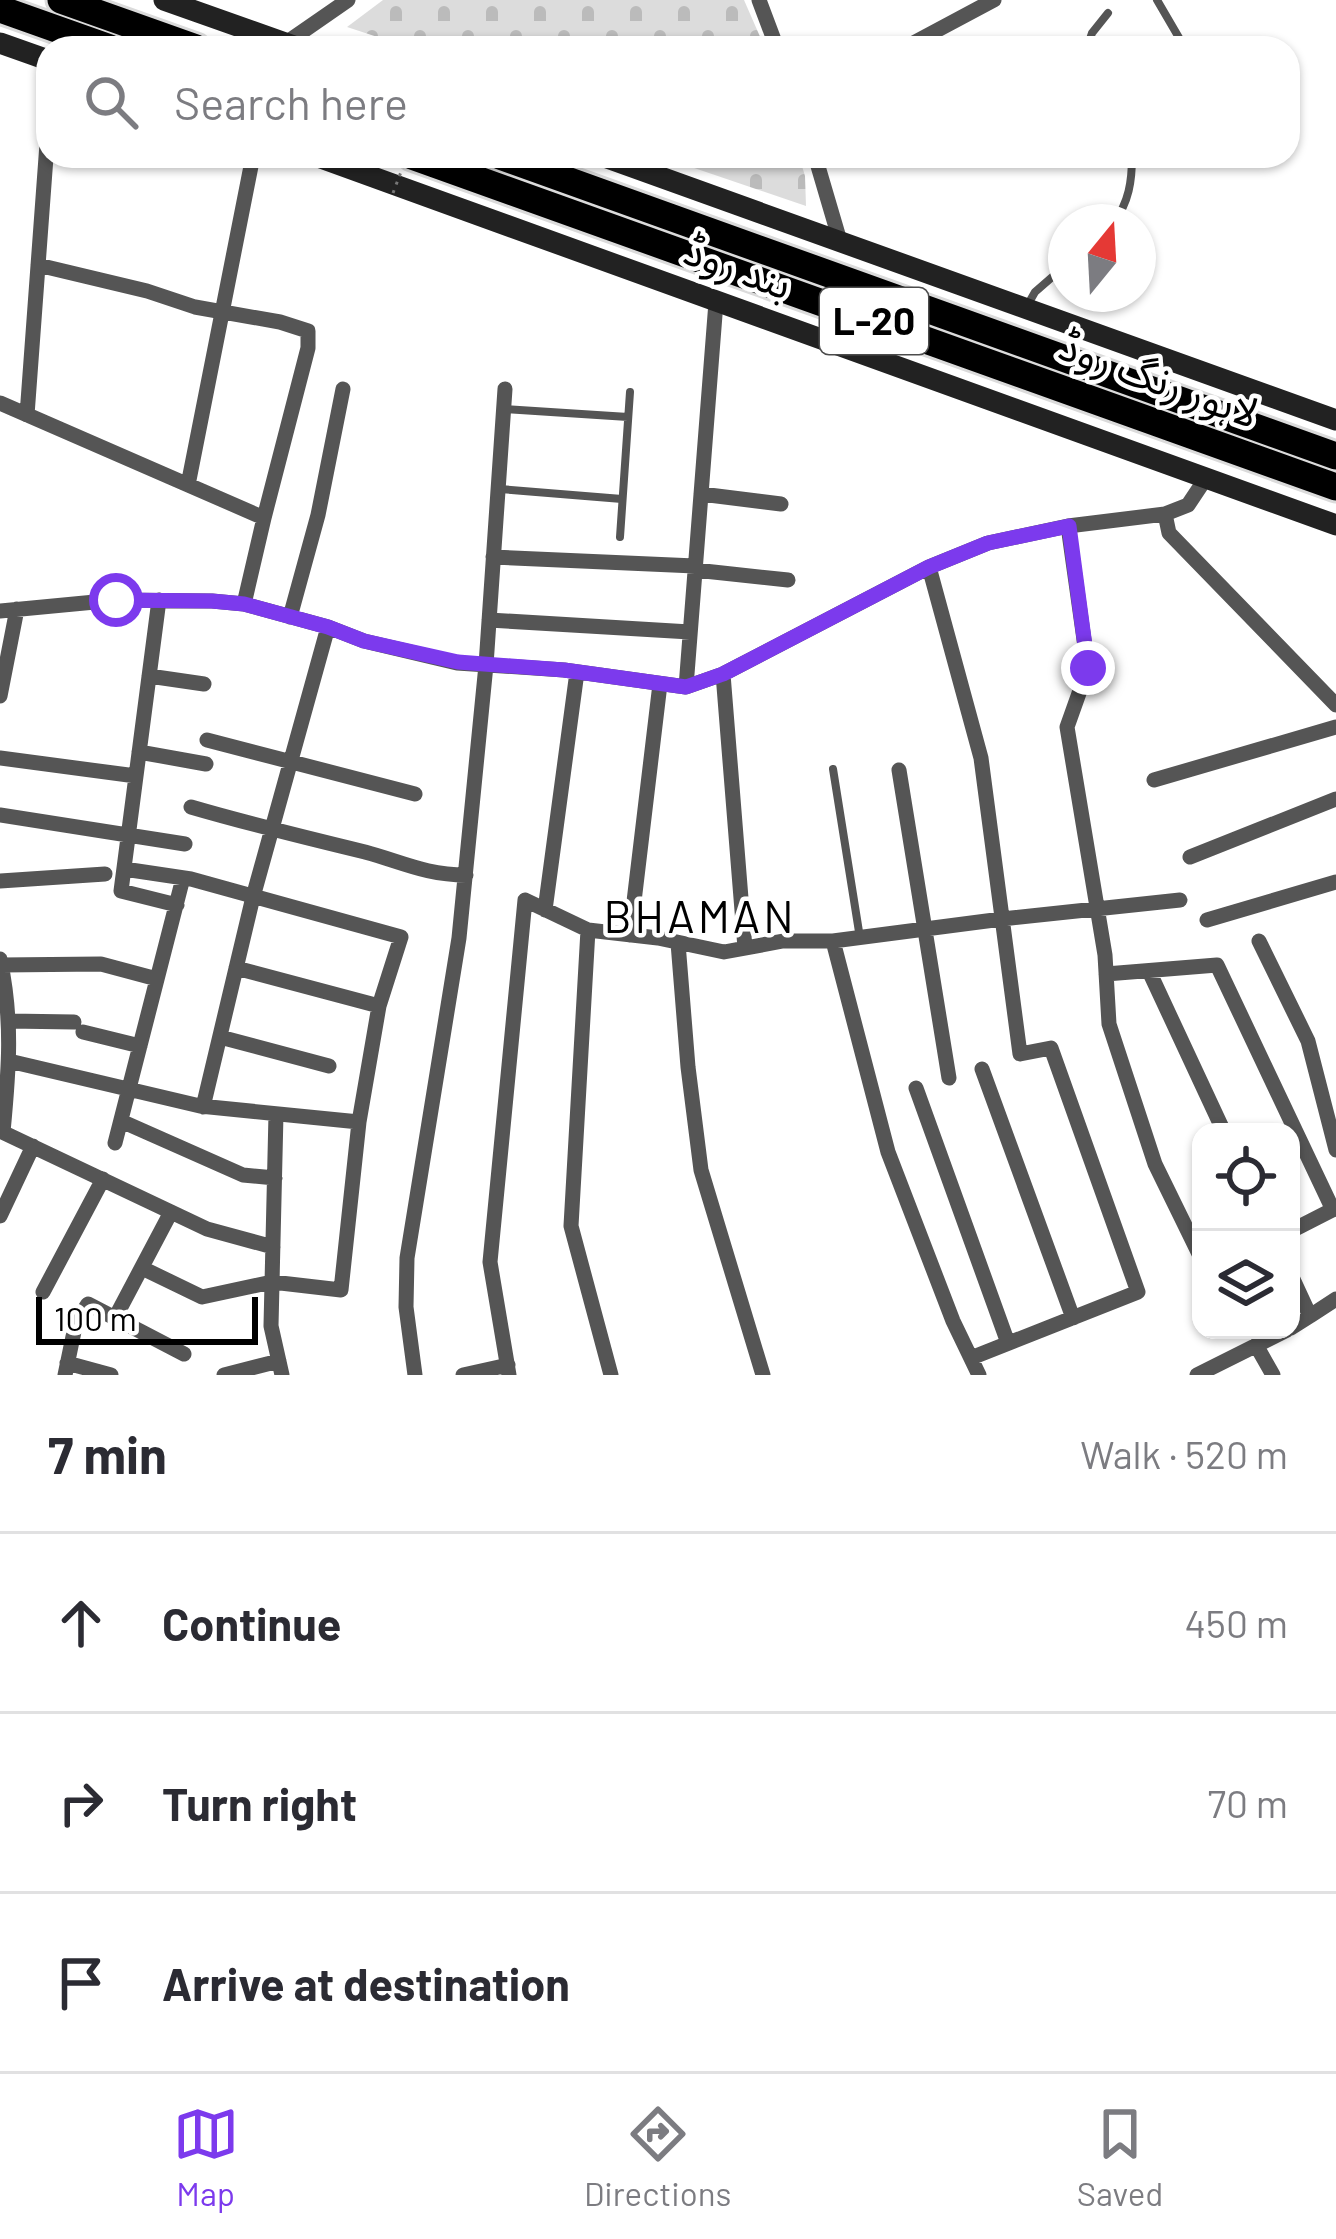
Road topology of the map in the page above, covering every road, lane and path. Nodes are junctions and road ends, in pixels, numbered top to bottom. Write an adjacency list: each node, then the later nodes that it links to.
1 (61, 0): 10 (highway)
2 (164, 0): 11 (main road)
3 (348, 0): 12 (street)
4 (759, 0): 13 (street)
5 (994, 0): 14 (street)
6 (1157, 0): 16 (lane)
7 (0, 9): 9 (highway)
8 (1108, 13): 15 (lane)
9 (76, 36)
10 (162, 36)
11 (264, 36)
12 (304, 36)
13 (772, 36)
14 (926, 36)
15 (1091, 36)
16 (1178, 36)
17 (0, 43): 18 (main road)
18 (36, 56)
19 (45, 168): 31 (street)
20 (251, 168): 35 (street)
21 (349, 168): 33 (main road, بند روڈ)
22 (404, 168): 28 (path, bridge)
23 (444, 168): 47 (highway, لاہور رنگ روڈ / L-20)
24 (533, 168): 44 (highway, لاہور رنگ روڈ / L-20)
25 (636, 168): 30 (main road, بند روڈ)
26 (819, 168): 30 (street)
27 (1131, 168): 29 (lane)
28 (393, 193)
29 (1125, 204)
30 (840, 241): 34 (main road, بند روڈ)
31 (38, 266): 35 (street); 41 (street)
32 (1048, 281): 34 (lane)
33 (716, 302): 45 (main road, بند روڈ); 49 (street)
34 (1027, 308): 43 (main road, بند روڈ)
35 (222, 311): 46 (street); 53 (street)
36 (343, 389): 64 (street)
37 (505, 389): 40 (street)
38 (629, 392): 42 (lane)
39 (0, 403): 41 (street)
40 (504, 409): 42 (lane); 48 (street)
41 (27, 415): 46 (street)
42 (628, 417): 50 (lane)
43 (1336, 420)
44 (1336, 456)
45 (1206, 478): 52 (street); 54 (main road, بند روڈ)
46 (188, 485): 53 (street)
47 (1336, 487)
48 (498, 489): 50 (lane); 57 (street)
49 (701, 494): 51 (street); 59 (street)
50 (622, 499): 56 (lane)
51 (781, 504)
52 (1165, 514): 55 (street); 76 (street)
53 (265, 518): 62 (street)
54 (1336, 525)
55 (1069, 526): 58 (street); 104 (street)
56 (620, 537)
57 (494, 557): 59 (street); 65 (street)
58 (929, 567): 70 (street); 106 (street)
59 (695, 568): 60 (street); 67 (street)
60 (788, 580)
61 (159, 600): 62 (street); 63 (street); 71 (street)
62 (244, 604): 64 (street)
63 (9, 610): 75 (street)
64 (290, 617): 66 (street)
65 (489, 620): 67 (street); 68 (street)
66 (328, 627): 68 (street); 81 (street)
67 (690, 632): 74 (street)
68 (486, 664): 69 (street); 97 (street)
69 (577, 672): 73 (street); 105 (street)
70 (723, 674): 74 (street); 115 (street)
71 (149, 676): 72 (street); 79 (street)
72 (204, 683)
73 (660, 683): 74 (street); 110 (street)
74 (686, 687)
75 (0, 696)
76 (1336, 705)
77 (1336, 727): 86 (street)
78 (207, 740): 81 (street)
79 (139, 752): 82 (street); 85 (street)
80 (0, 758): 85 (street)
81 (290, 761): 87 (street); 91 (street)
82 (206, 764)
83 (833, 769): 111 (lane)
84 (898, 770): 109 (street)
85 (136, 776): 92 (street)
86 (1154, 780)
87 (415, 794)
88 (1336, 799): 94 (street)
89 (191, 807): 91 (street)
90 (0, 815): 92 (street)
91 (271, 831): 97 (street); 101 (street)
92 (128, 835): 93 (street); 95 (street)
93 (184, 844)
94 (1190, 857)
95 (124, 869): 98 (street); 103 (street)
96 (105, 874): 99 (street)
97 (466, 875): 168 (street)
98 (183, 878): 101 (street); 103 (street)
99 (0, 881)
100 (1336, 882): 107 (street)
101 (253, 897): 117 (street); 121 (street)
102 (1180, 901): 104 (street)
103 (177, 905): 120 (street)
104 (1097, 909): 106 (street); 119 (street)
105 (545, 910): 108 (street); 165 (street)
106 (1002, 919): 109 (street); 155 (street)
107 (1207, 920)
108 (588, 930): 110 (street); 170 (street)
109 (922, 930): 111 (street); 128 (street)
110 (630, 935): 114 (street)
111 (860, 938): 113 (street)
112 (1259, 940): 139 (street)
113 (833, 941): 115 (street); 162 (street)
114 (678, 943): 115 (street); 171 (street)
115 (745, 948)
116 (1, 962): 120 (street); 122 (street)
117 (236, 968): 121 (street); 123 (street)
118 (1149, 971): 119 (street); 135 (street); 142 (street)
119 (1106, 974): 146 (street)
120 (158, 979): 124 (street)
121 (379, 1006): 134 (street)
122 (6, 1013): 124 (street); 127 (street)
123 (220, 1037): 125 (street); 131 (street)
124 (140, 1046): 129 (street)
125 (329, 1066)
126 (982, 1069): 155 (street)
127 (6, 1070): 129 (street); 136 (street)
128 (949, 1078)
129 (130, 1088): 131 (street); 133 (street)
130 (916, 1088): 159 (street)
131 (203, 1107): 132 (street)
132 (276, 1114): 134 (street); 140 (street)
133 (121, 1121): 137 (street); 140 (street)
134 (359, 1122): 149 (street)
135 (1220, 1123)
136 (1, 1131): 138 (street)
137 (115, 1143)
138 (33, 1147): 141 (street); 144 (street)
139 (1336, 1150)
140 (275, 1178): 147 (street)
141 (103, 1179): 143 (street); 150 (street)
142 (1334, 1209): 145 (street)
143 (171, 1212): 147 (street); 148 (street)
144 (0, 1216)
145 (1300, 1226)
146 (1192, 1240)
147 (273, 1246): 149 (street)
148 (142, 1268): 149 (street); 154 (street)
149 (272, 1282): 163 (street)
150 (43, 1292)
151 (1300, 1294): 153 (street)
152 (1336, 1299): 153 (street)
153 (1310, 1316): 156 (street)
154 (115, 1318): 161 (street); 164 (street)
155 (1073, 1318): 159 (street)
156 (1300, 1322)
157 (1245, 1339): 160 (street)
158 (1268, 1339): 160 (street)
159 (1008, 1343): 162 (street)
160 (1252, 1347): 173 (street); 174 (street)
161 (184, 1354)
162 (970, 1358): 172 (street)
163 (280, 1368): 167 (street)
164 (66, 1369): 166 (street)
165 (508, 1370): 169 (street)
166 (111, 1375)
167 (224, 1375)
168 (415, 1375)
169 (463, 1375)
170 (611, 1375)
171 (764, 1375)
172 (979, 1375)
173 (1197, 1375)
174 (1274, 1375)

